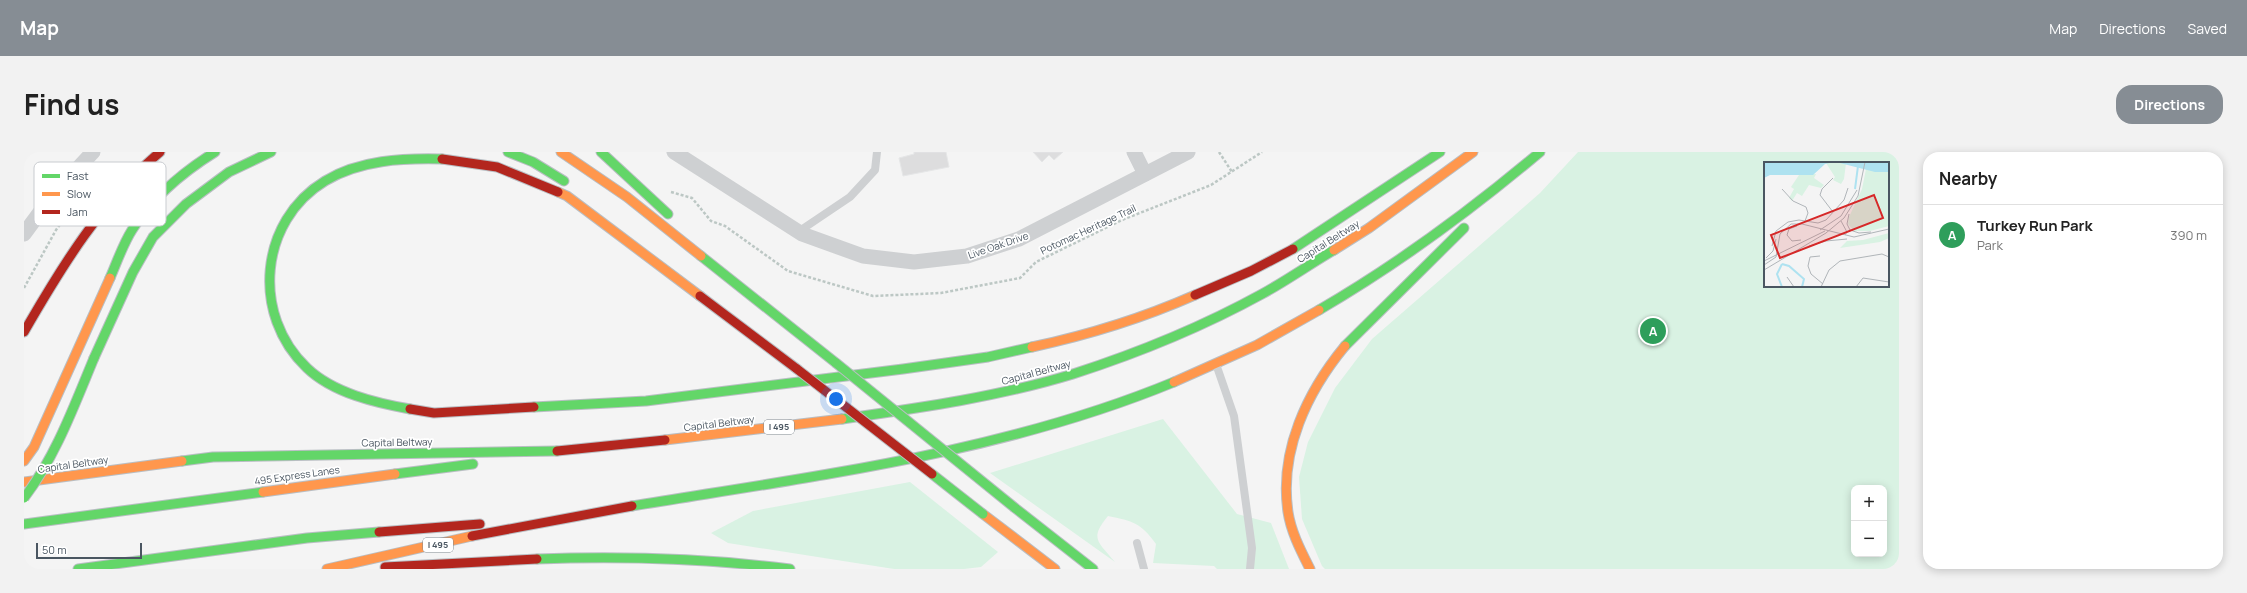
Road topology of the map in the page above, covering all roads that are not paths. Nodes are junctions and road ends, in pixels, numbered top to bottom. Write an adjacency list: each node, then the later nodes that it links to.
1 (93, 152): 16 (street)
2 (160, 152): 17 (highway)
3 (215, 152): 20 (highway)
4 (271, 152): 25 (highway, bridge)
5 (508, 152): 19 (highway)
6 (561, 152): 34 (highway)
7 (600, 152): 23 (highway)
8 (674, 152): 30 (street, Live Oak Drive)
9 (877, 152): 30 (lane)
10 (1134, 152): 18 (street)
11 (1188, 152): 18 (street, Live Oak Drive)
12 (1440, 152): 36 (highway)
13 (1473, 152): 37 (highway, Capital Beltway / I 495)
14 (1540, 152): 35 (highway, I 495)
15 (1544, 152): 21 (highway)
16 (84, 162)
17 (149, 162)
18 (1145, 174): 30 (street, Live Oak Drive)
19 (575, 188)
20 (166, 190)
21 (1482, 211)
22 (34, 220): 31 (street)
23 (674, 220)
24 (1471, 222): 52 (highway)
25 (166, 224)
26 (91, 226): 33 (highway)
27 (135, 226): 38 (highway)
28 (164, 226): 40 (highway, bridge)
29 (685, 231): 34 (highway)
30 (798, 232)
31 (24, 234)
32 (637, 236): 36 (highway)
33 (24, 332)
34 (836, 363): 49 (highway, bridge)
35 (1216, 364): 41 (highway, I 495); 51 (lane)
36 (797, 369): 48 (highway, bridge)
37 (573, 451): 39 (highway, Capital Beltway / I 495); 42 (highway, 495 Express Lanes)
38 (24, 461)
39 (24, 482)
40 (24, 498)
41 (549, 520): 44 (highway); 45 (highway, I 495)
42 (24, 524)
43 (1137, 543): 50 (lane)
44 (78, 569)
45 (327, 569)
46 (344, 569): 47 (highway)
47 (790, 569)
48 (1054, 569)
49 (1093, 569)
50 (1144, 569)
51 (1250, 569)
52 (1310, 569)

